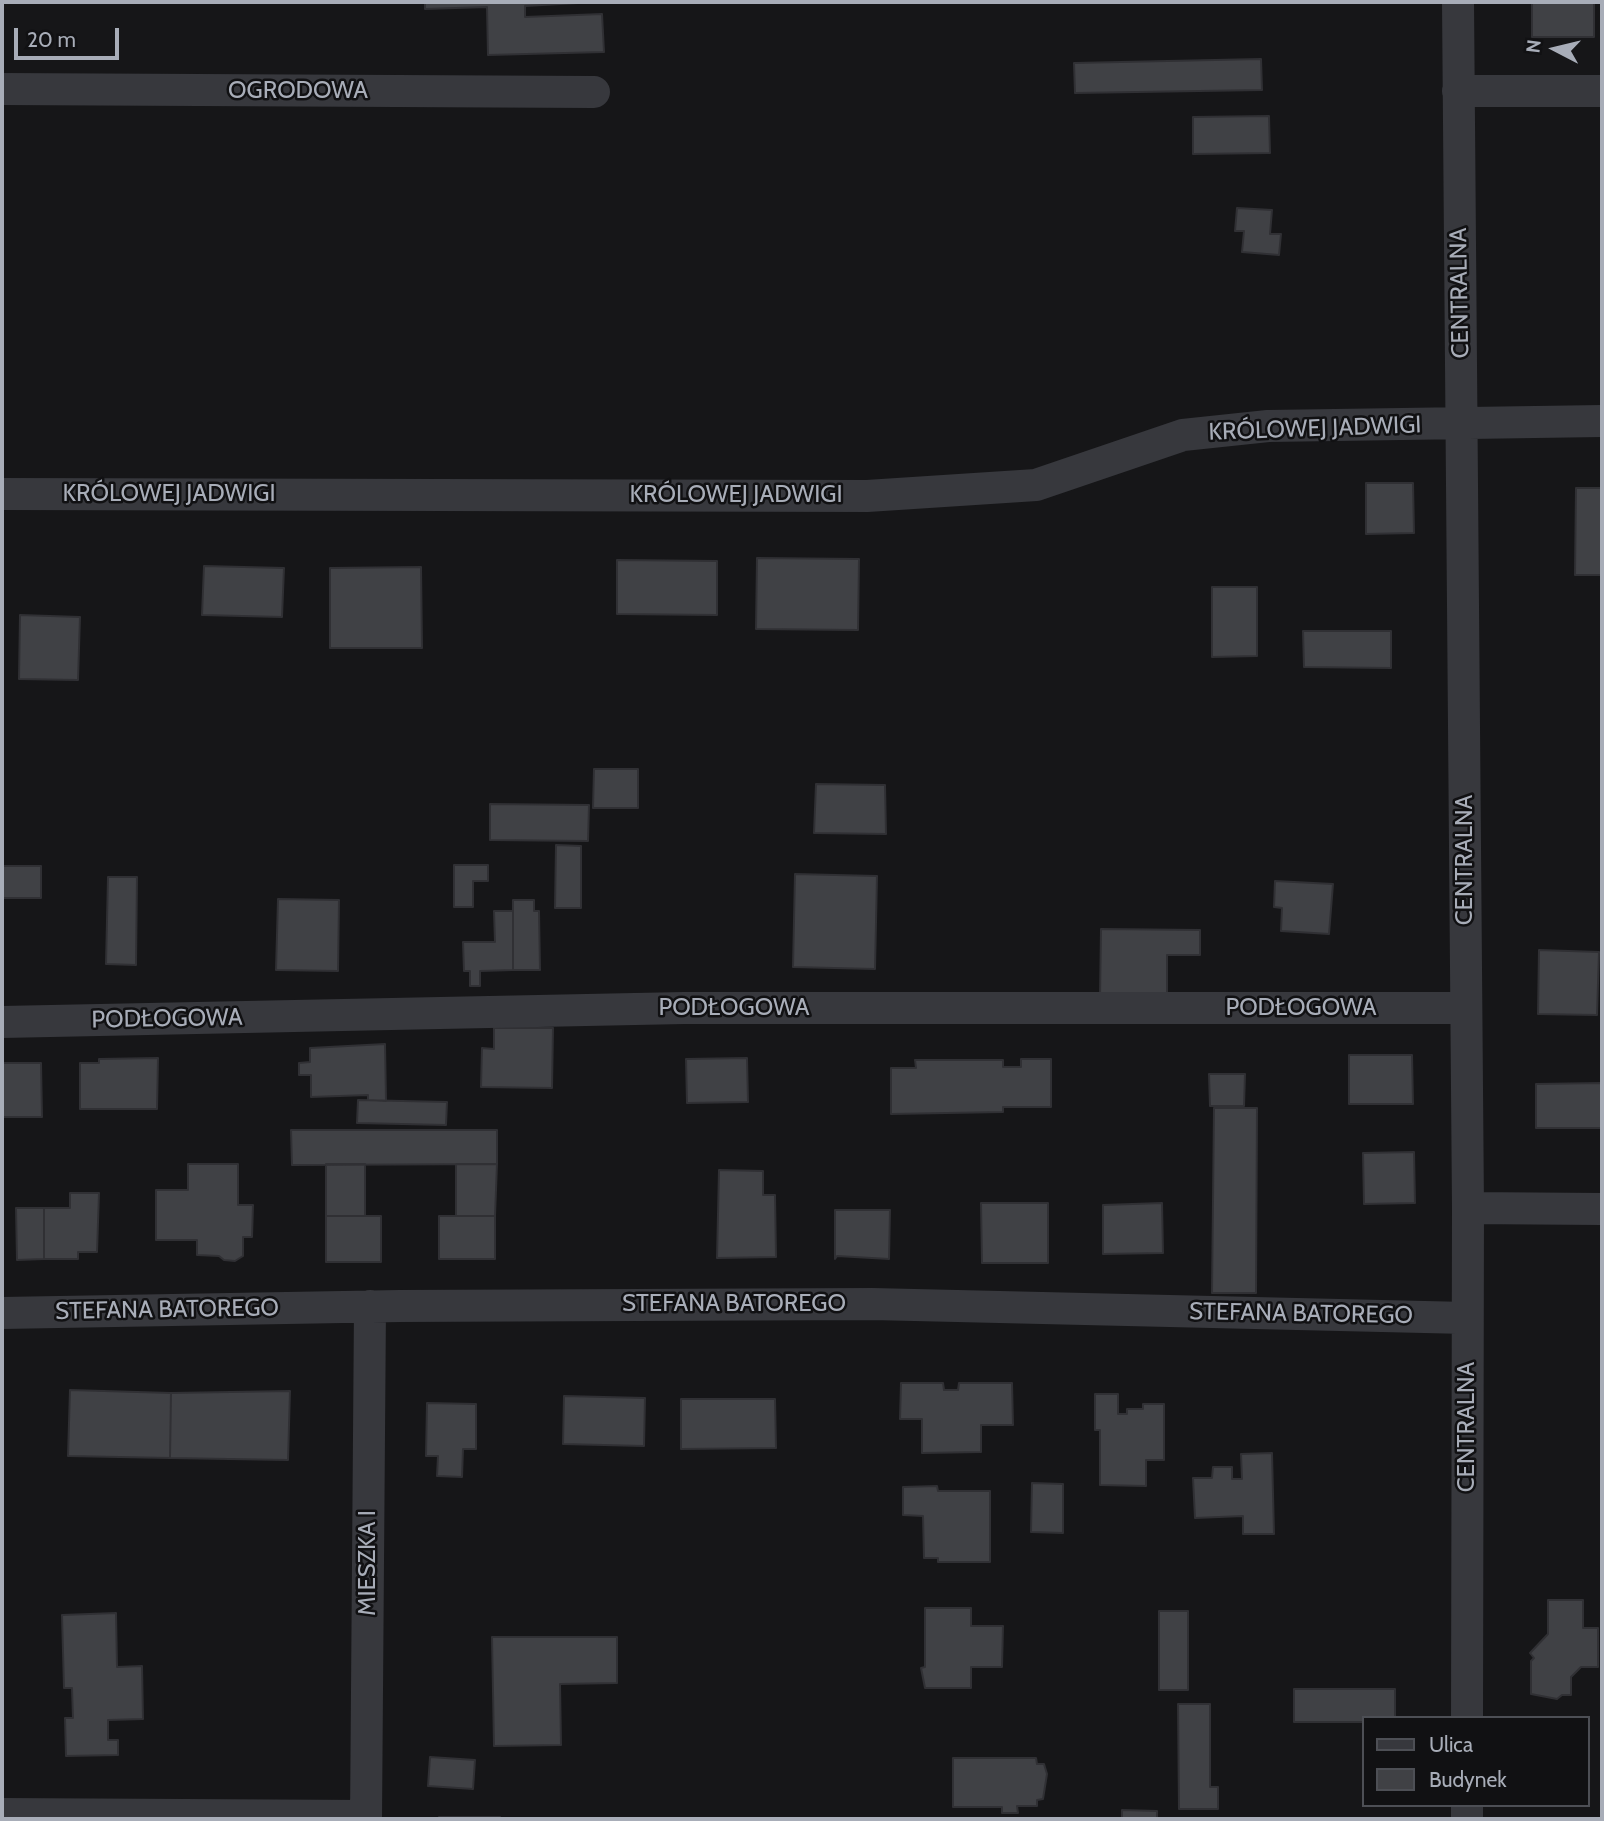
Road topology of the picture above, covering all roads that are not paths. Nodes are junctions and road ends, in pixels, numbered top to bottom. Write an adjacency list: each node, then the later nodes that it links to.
1 (1458, 2): 5 (street, CENTRALNA)
2 (2, 89): 4 (street, OGRODOWA)
3 (1602, 91): 5 (street)
4 (594, 92)
5 (1458, 92): 7 (street, CENTRALNA)
6 (1602, 421): 7 (street, KRÓLOWEJ JADWIGI)
7 (1462, 424): 8 (street, KRÓLOWEJ JADWIGI); 9 (street, CENTRALNA)
8 (2, 494)
9 (1466, 1008): 10 (street, PODŁOGOWA); 11 (street, CENTRALNA)
10 (2, 1022)
11 (1468, 1208): 12 (street); 15 (street, CENTRALNA)
12 (1602, 1209)
13 (370, 1307): 14 (street, STEFANA BATOREGO); 15 (street, STEFANA BATOREGO); 18 (street, MIESZKA I)
14 (2, 1313)
15 (1467, 1318): 16 (street, CENTRALNA)
16 (1467, 1716)
17 (2, 1814): 18 (street)
18 (366, 1818)

